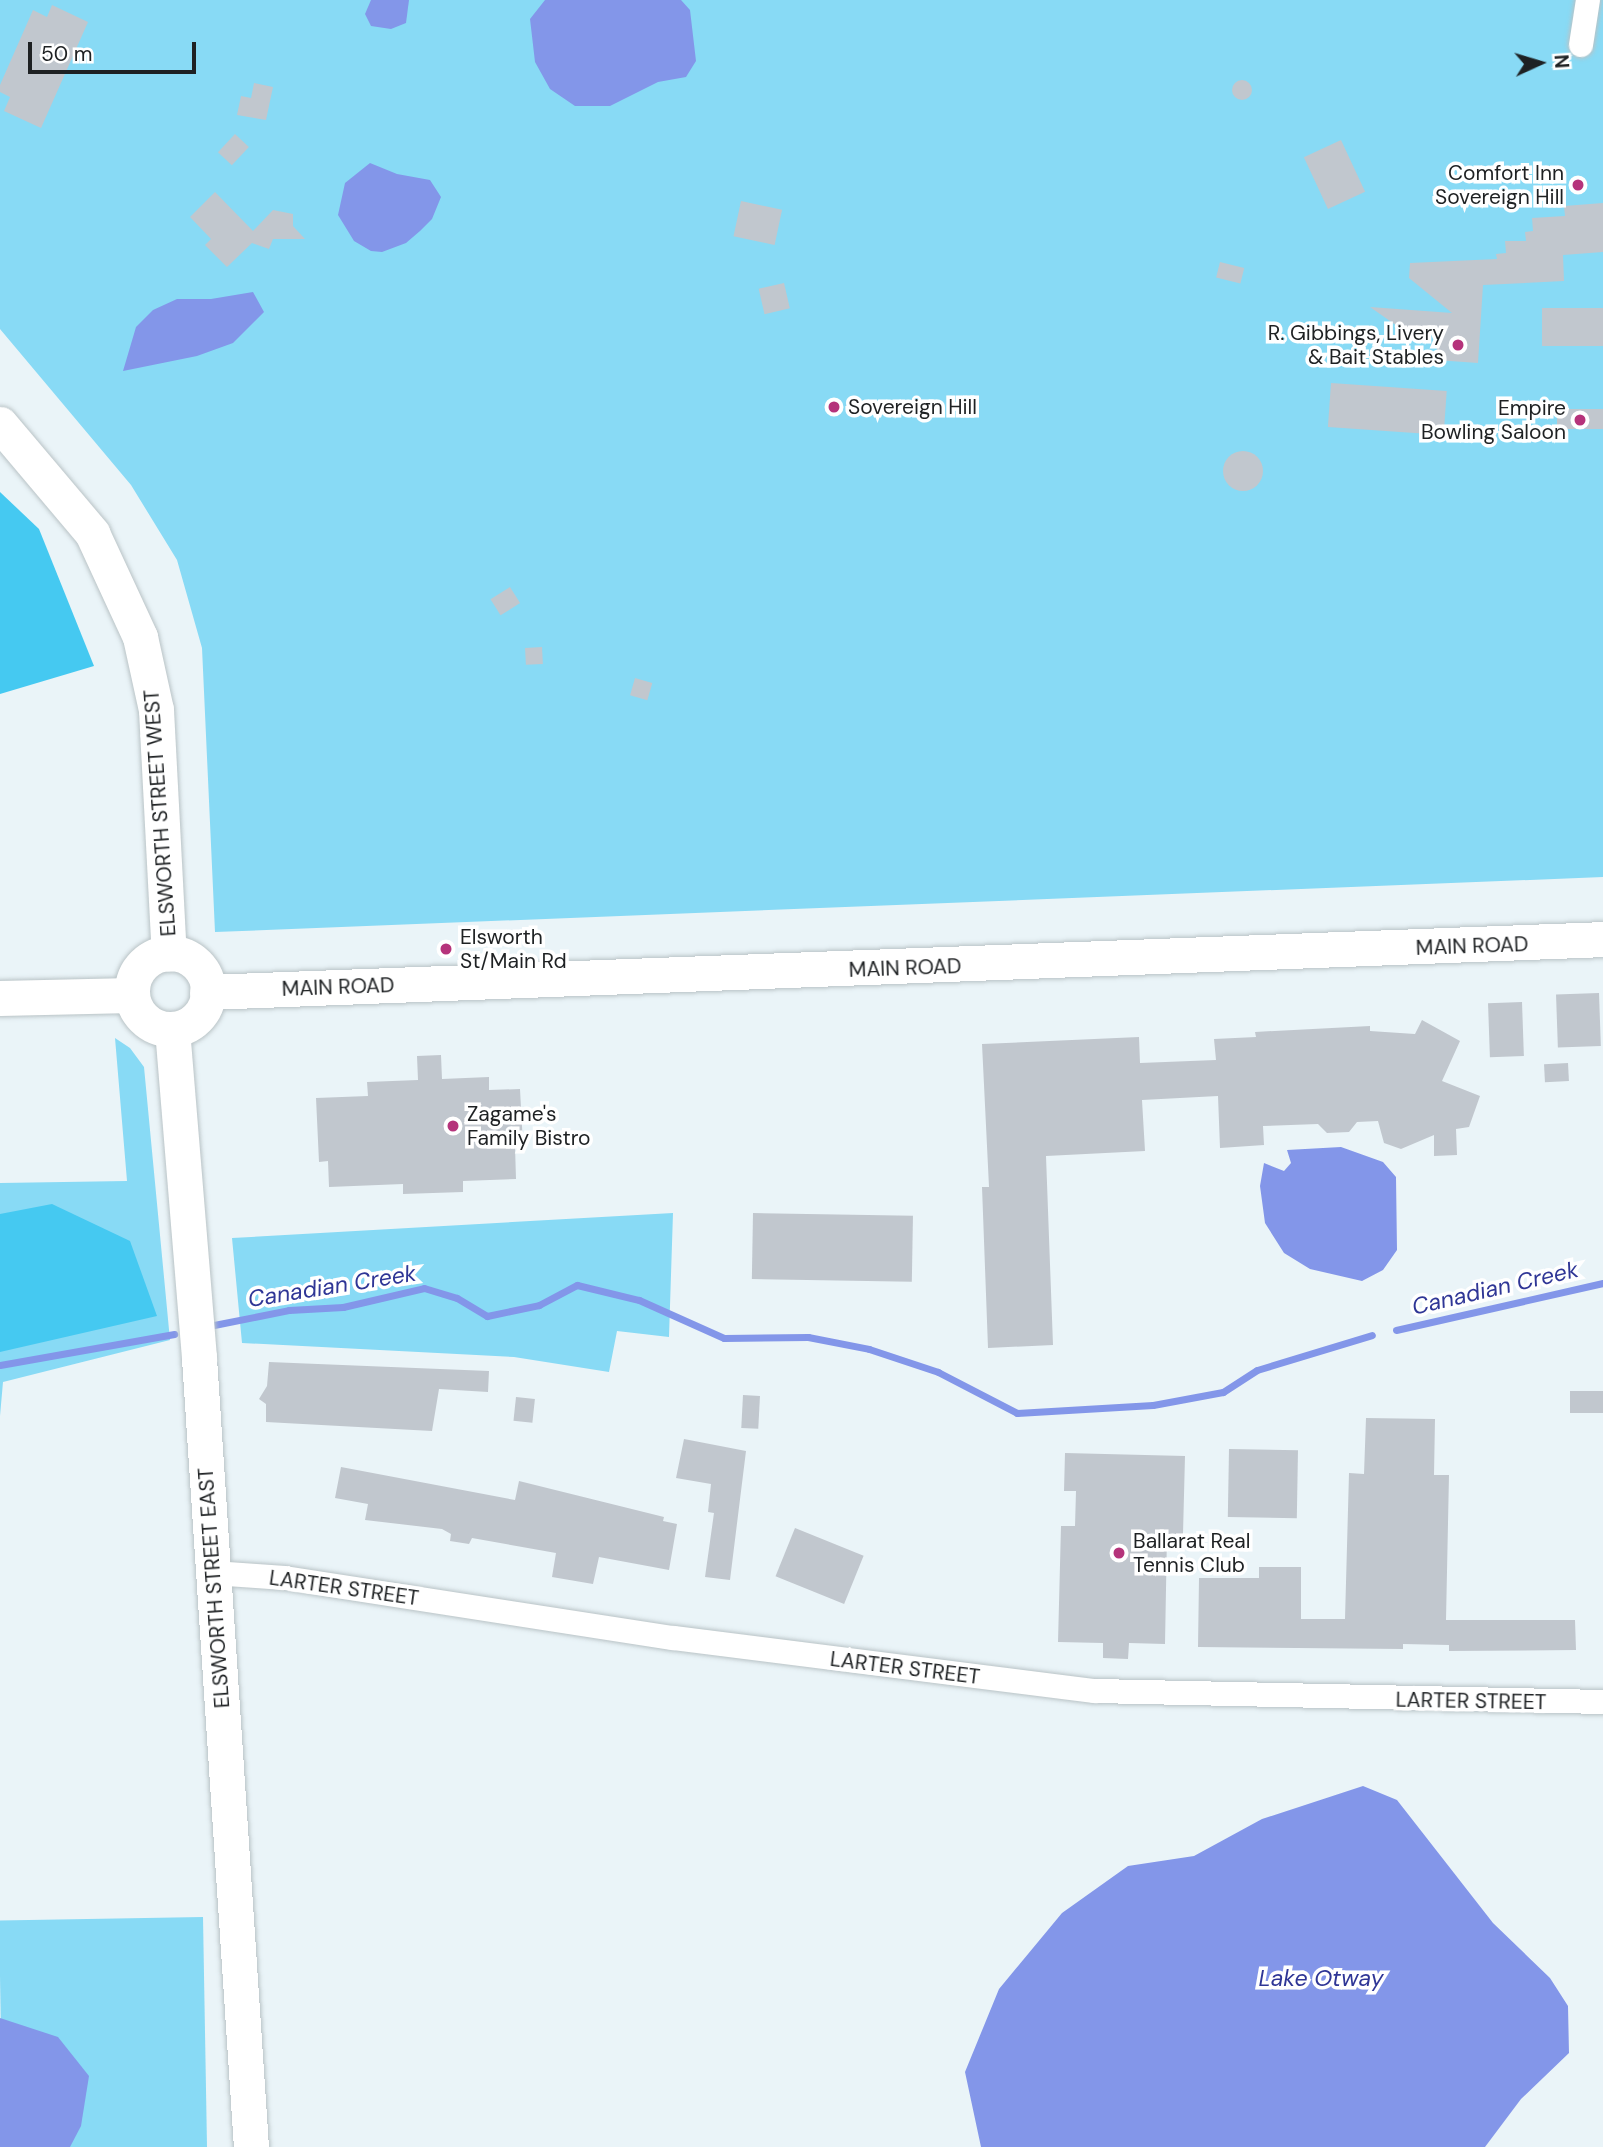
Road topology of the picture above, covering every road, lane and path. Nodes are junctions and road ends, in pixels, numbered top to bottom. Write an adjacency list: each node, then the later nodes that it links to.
1 (1588, 0): 2 (street)
2 (1581, 45)
3 (0, 424): 5 (main road, ELSWORTH STREET WEST)
4 (1603, 939): 6 (main road, MAIN ROAD)
5 (169, 954): 6 (main road); 7 (main road)
6 (207, 992): 9 (main road)
7 (132, 995): 8 (main road); 9 (main road)
8 (0, 998)
9 (172, 1029): 10 (main road, ELSWORTH STREET EAST)
10 (213, 1573): 11 (street, LARTER STREET); 12 (main road, ELSWORTH STREET EAST)
11 (1603, 1702)
12 (251, 2147)

